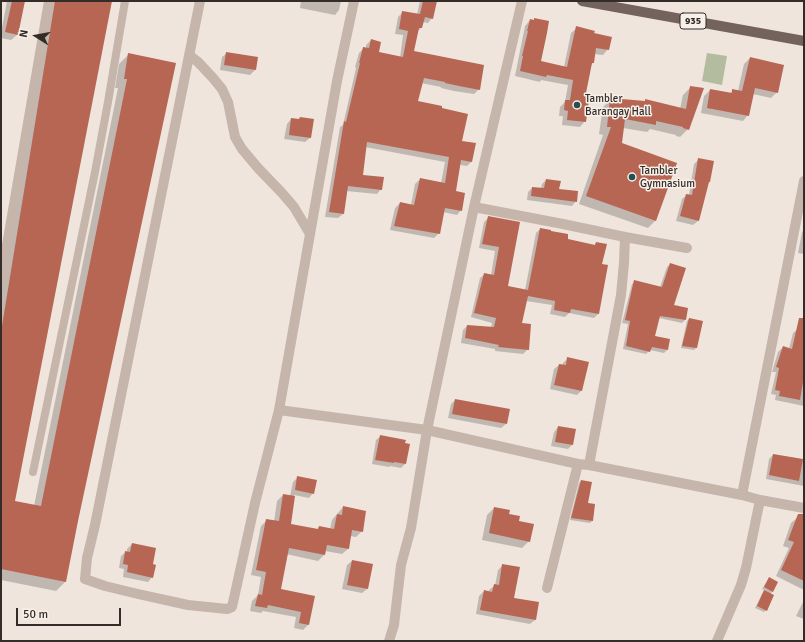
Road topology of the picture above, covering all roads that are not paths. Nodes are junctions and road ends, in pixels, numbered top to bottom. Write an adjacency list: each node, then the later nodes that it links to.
1 (48, 1): 14 (street)
2 (125, 1): 19 (lane)
3 (200, 1): 8 (street)
4 (354, 1): 11 (street)
5 (522, 1): 10 (street)
6 (582, 1): 7 (main road, 935)
7 (804, 41)
8 (189, 55): 11 (street); 15 (street)
9 (804, 181): 20 (street)
10 (474, 207): 12 (street); 16 (street)
11 (310, 234): 15 (street)
12 (625, 237): 13 (street); 18 (street)
13 (687, 248)
14 (1, 280)
15 (279, 410): 16 (street)
16 (427, 430): 17 (street); 24 (street)
17 (578, 464): 18 (street); 23 (street)
18 (589, 465): 20 (street)
19 (33, 472)
20 (742, 495): 21 (street)
21 (760, 500): 22 (street); 25 (street)
22 (804, 508)
23 (547, 588)
24 (388, 641)
25 (717, 641)

